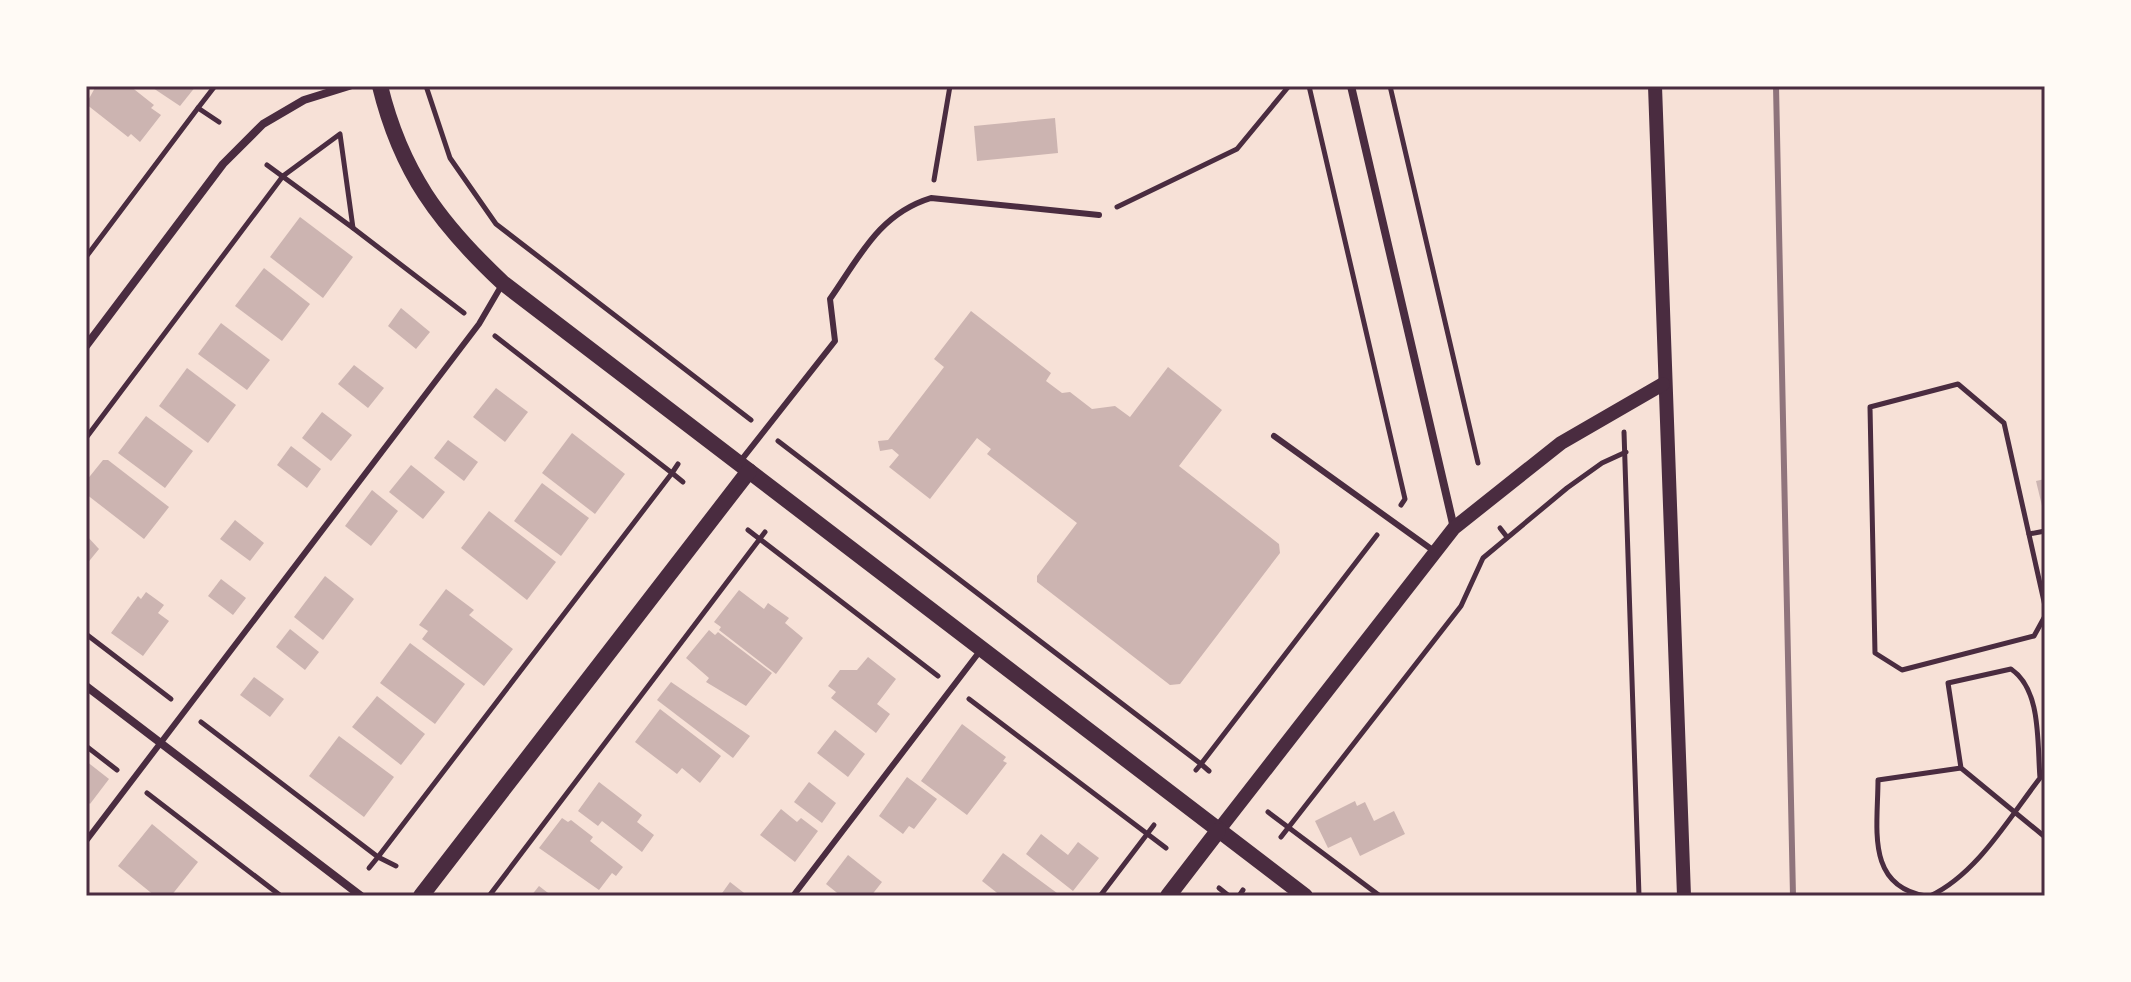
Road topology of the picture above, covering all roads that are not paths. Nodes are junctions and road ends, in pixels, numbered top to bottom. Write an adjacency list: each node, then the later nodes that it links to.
1 (349, 86): 7 (street)
2 (380, 86): 6 (main road)
3 (1351, 86): 11 (street)
4 (1655, 86): 8 (street)
5 (1099, 215): 10 (lane)
6 (503, 283): 10 (main road); 15 (lane)
7 (86, 346)
8 (1663, 384): 11 (street); 23 (street)
9 (1274, 436): 12 (lane)
10 (744, 467): 13 (main road); 19 (main road)
11 (1454, 528): 12 (street)
12 (1434, 551): 16 (street)
13 (982, 649): 16 (main road); 20 (lane)
14 (86, 686): 15 (street)
15 (160, 744): 17 (lane); 18 (street)
16 (1218, 831): 21 (main road); 22 (main road)
17 (86, 841)
18 (361, 896)
19 (421, 896)
20 (793, 896)
21 (1168, 896)
22 (1305, 896)
23 (1684, 896)

